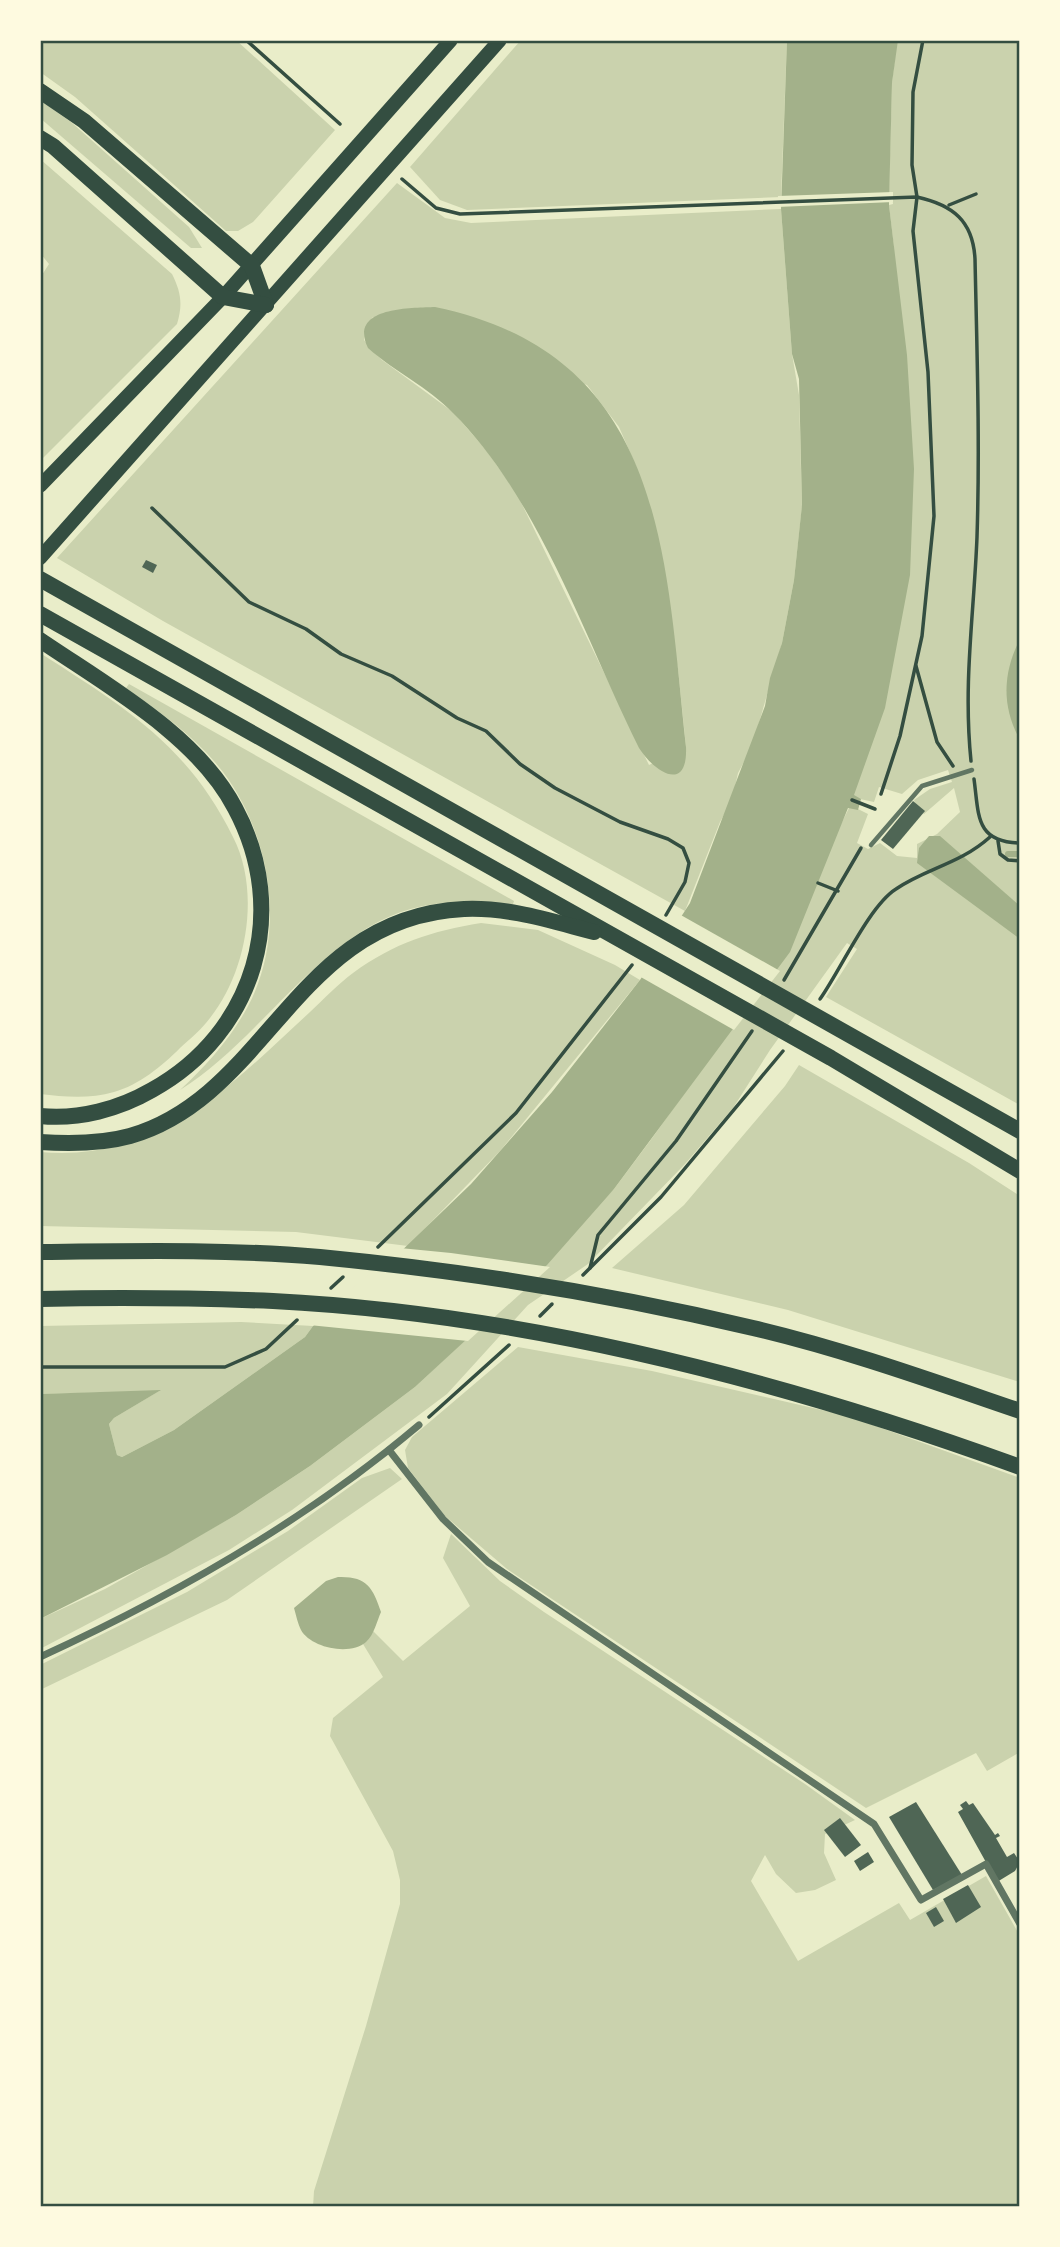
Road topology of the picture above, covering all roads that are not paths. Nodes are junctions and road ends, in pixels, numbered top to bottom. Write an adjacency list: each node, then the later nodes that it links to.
1 (451, 40): 5 (main road)
2 (500, 40): 7 (main road)
3 (40, 91): 5 (highway)
4 (40, 138): 6 (highway)
5 (252, 266): 6 (main road); 7 (highway)
6 (223, 297): 7 (highway); 8 (main road)
7 (266, 305): 9 (main road)
8 (40, 486)
9 (40, 558)
10 (40, 579): 17 (highway)
11 (47, 618): 15 (highway)
12 (40, 640): 16 (highway)
13 (972, 770): 14 (lane)
14 (871, 845)
15 (617, 938): 18 (highway); 19 (highway)
16 (40, 1116)
17 (1020, 1130)
18 (40, 1142)
19 (1020, 1171)
20 (40, 1252): 22 (highway)
21 (40, 1299): 25 (highway)
22 (1020, 1412)
23 (419, 1424): 24 (street)
24 (389, 1450): 26 (street); 27 (street)
25 (1020, 1467)
26 (40, 1657)
27 (1020, 1924)

